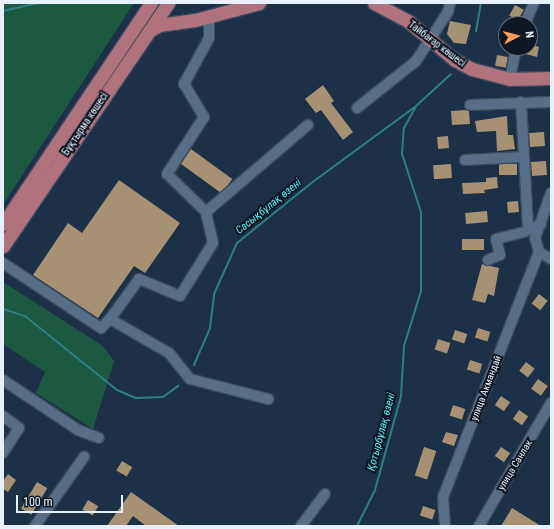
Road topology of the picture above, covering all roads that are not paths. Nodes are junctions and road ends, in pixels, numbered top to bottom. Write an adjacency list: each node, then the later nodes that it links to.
1 (151, 3): 24 (main road, Бұқтырма көшесі)
2 (169, 3): 9 (main road); 10 (main road, Бұқтырма көшесі)
3 (259, 3): 7 (main road)
4 (374, 3): 11 (main road, Тайбағар көшесі)
5 (450, 3): 11 (street)
6 (534, 3): 8 (street)
7 (209, 16): 9 (main road); 23 (street)
8 (528, 16)
9 (195, 20): 10 (main road)
10 (147, 34): 27 (main road, Бұқтырма көшесі)
11 (431, 39): 13 (main road, Тайбағар көшесі); 18 (street)
12 (514, 56): 13 (street)
13 (510, 78): 14 (main road, Тайбағар көшесі)
14 (551, 78)
15 (521, 102): 16 (street); 17 (street); 20 (street)
16 (551, 102)
17 (470, 105)
18 (357, 108)
19 (308, 124): 23 (street)
20 (522, 157): 21 (street); 26 (street)
21 (466, 160)
22 (551, 193): 25 (street)
23 (206, 212): 32 (street)
24 (3, 224)
25 (541, 224): 26 (street); 28 (street)
26 (528, 229): 30 (street)
27 (3, 246)
28 (539, 252): 29 (street); 43 (street, улица Акмандай)
29 (551, 259)
30 (488, 260)
31 (3, 263): 32 (street)
32 (110, 319): 34 (street)
33 (3, 380): 37 (street)
34 (268, 399)
35 (551, 404): 44 (street, улица Санлак)
36 (3, 416): 38 (street)
37 (99, 438)
38 (3, 452)
39 (84, 457): 41 (street)
40 (325, 494): 42 (street)
41 (35, 526)
42 (301, 526)
43 (445, 526)
44 (479, 526)

